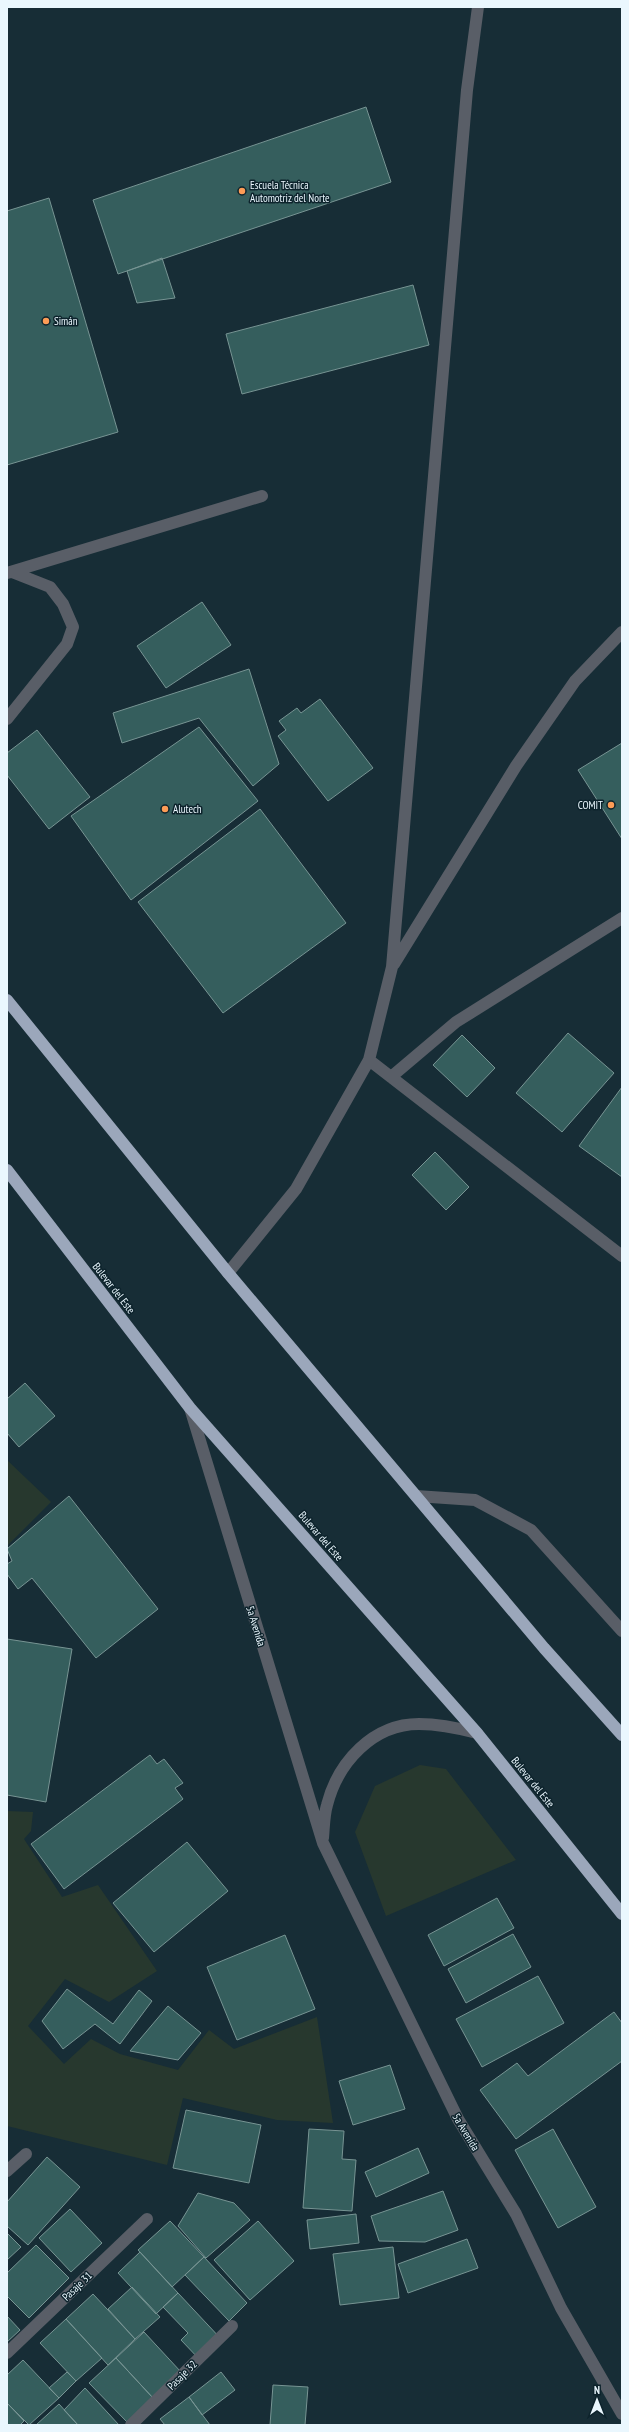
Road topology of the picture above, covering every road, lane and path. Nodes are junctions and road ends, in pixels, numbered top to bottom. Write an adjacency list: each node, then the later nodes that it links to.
1 (478, 7): 7 (street)
2 (262, 496): 3 (street)
3 (10, 573): 5 (street)
4 (622, 632): 7 (street)
5 (7, 719)
6 (622, 918): 10 (street)
7 (392, 967): 9 (street)
8 (7, 1000): 13 (highway)
9 (369, 1060): 10 (street); 13 (street)
10 (391, 1077): 12 (street)
11 (7, 1170): 14 (highway, Bulevar del Este)
12 (622, 1256)
13 (228, 1273): 15 (highway)
14 (190, 1408): 17 (highway, Bulevar del Este); 19 (street, 5a Avenida)
15 (416, 1496): 16 (street); 18 (highway)
16 (622, 1631)
17 (477, 1733): 19 (street); 20 (highway, Bulevar del Este)
18 (622, 1734)
19 (323, 1843): 26 (street, 5a Avenida)
20 (622, 1914)
21 (26, 2154): 22 (street)
22 (7, 2171)
23 (147, 2219): 25 (street, Pasaje 31)
24 (232, 2326): 27 (street, Pasaje 32)
25 (7, 2353)
26 (622, 2414)
27 (131, 2425)

